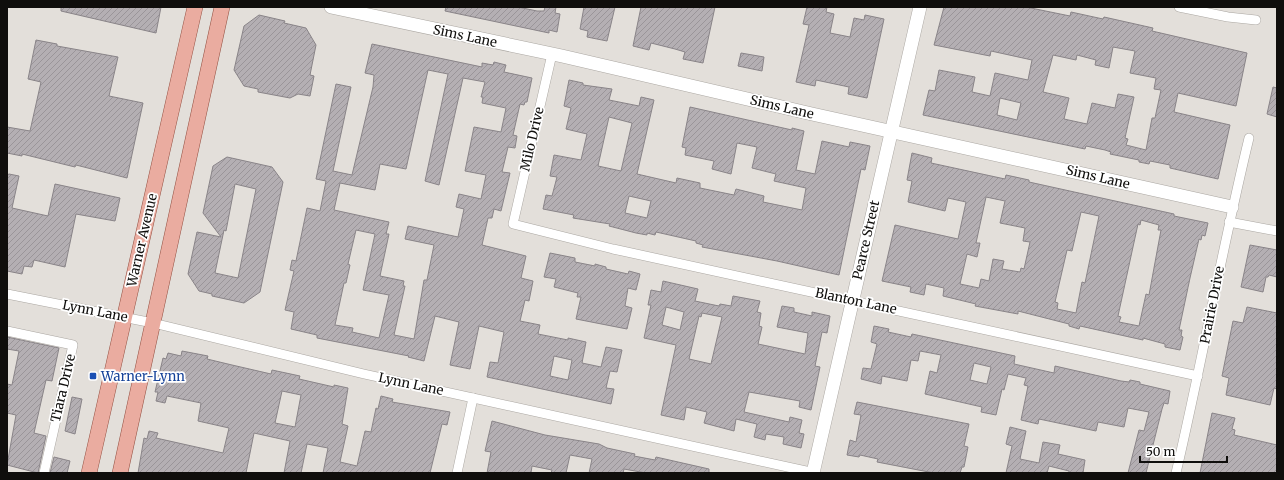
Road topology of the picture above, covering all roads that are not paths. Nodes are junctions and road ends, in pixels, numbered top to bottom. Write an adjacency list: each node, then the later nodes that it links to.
1 (195, 7): 16 (main road, Warner Avenue)
2 (222, 7): 17 (main road)
3 (331, 7): 7 (street, Sims Lane)
4 (920, 7): 8 (street, Pearce Street)
5 (1179, 7): 6 (street)
6 (1256, 20)
7 (552, 54): 8 (street, Sims Lane); 12 (street, Milo Drive)
8 (891, 130): 10 (street, Sims Lane); 15 (street, Pearce Street)
9 (1250, 138): 10 (street, Prairie Drive)
10 (1232, 208): 11 (street, Prairie Drive)
11 (1229, 222): 13 (street); 19 (street, Prairie Drive)
12 (513, 224): 15 (street, Blanton Lane)
13 (1277, 231)
14 (7, 294): 16 (street, Lynn Lane)
15 (851, 300): 19 (street, Blanton Lane); 25 (street, Pearce Street)
16 (124, 317): 17 (street, Lynn Lane); 22 (main road, Warner Avenue)
17 (153, 323): 20 (street, Lynn Lane); 23 (main road)
18 (7, 331): 21 (street, Tiara Drive)
19 (1198, 376): 26 (street, Prairie Drive)
20 (473, 398): 24 (street); 25 (street, Lynn Lane)
21 (44, 473)
22 (88, 473)
23 (120, 473)
24 (456, 473)
25 (814, 473)
26 (1176, 473)

